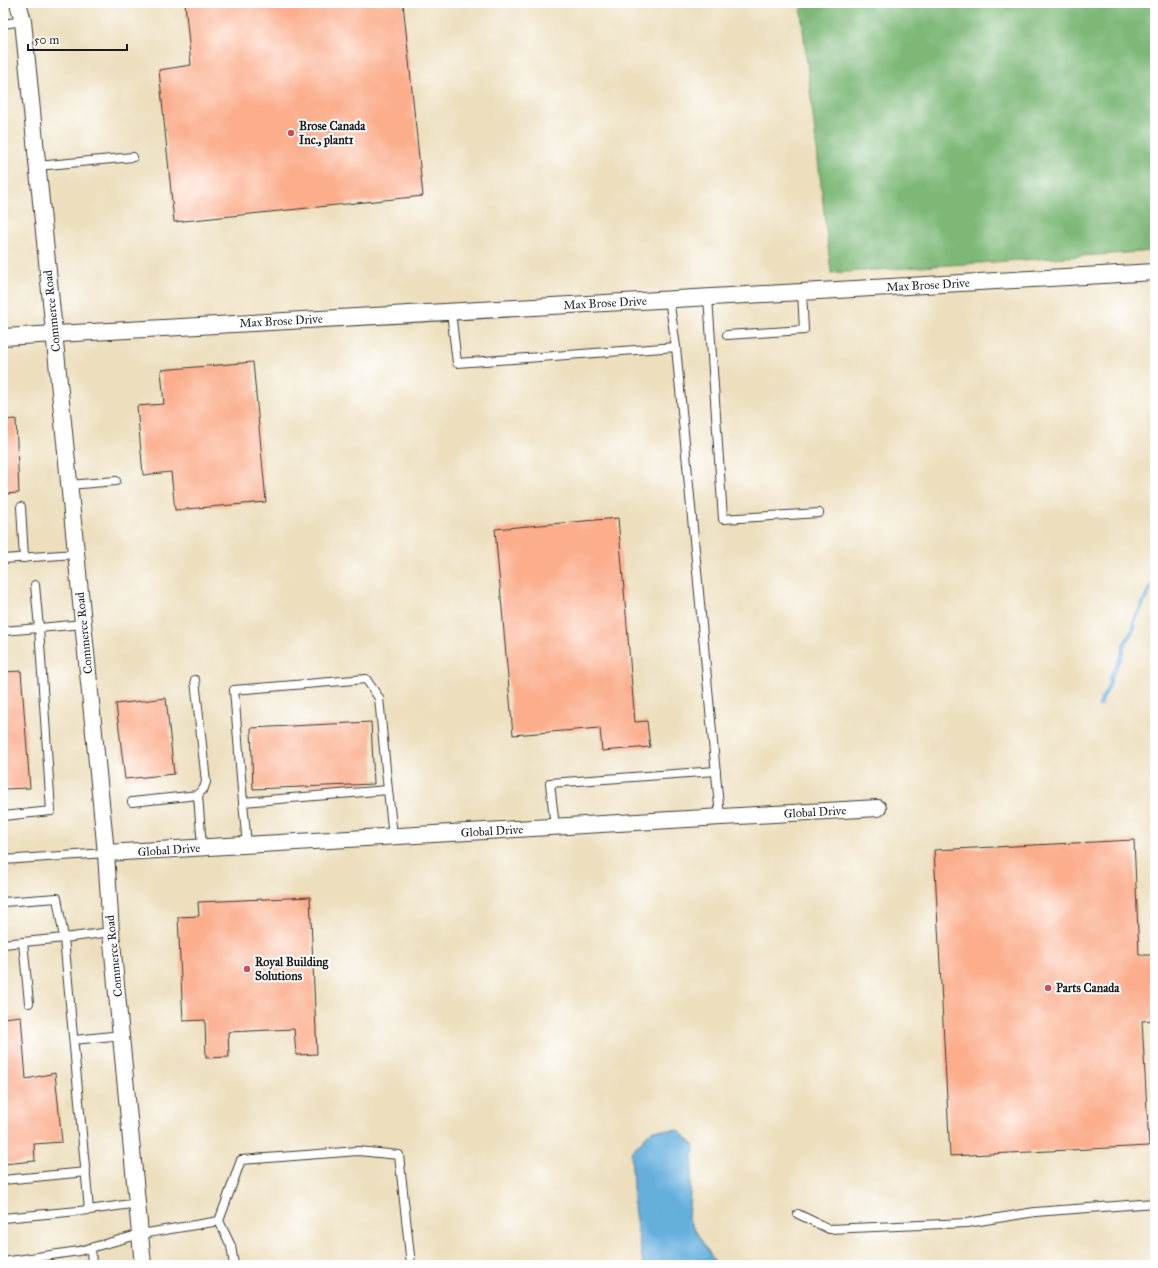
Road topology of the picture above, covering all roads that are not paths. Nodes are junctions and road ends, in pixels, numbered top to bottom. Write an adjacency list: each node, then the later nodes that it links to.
1 (18, 3): 2 (street, Commerce Road)
2 (23, 22): 3 (lane); 5 (street, Commerce Road)
3 (3, 24)
4 (133, 158): 5 (lane)
5 (37, 166): 11 (street, Commerce Road)
6 (1155, 272): 7 (street, Max Brose Drive)
7 (802, 292): 8 (street, Max Brose Drive); 12 (lane)
8 (708, 297): 9 (street, Max Brose Drive); 18 (lane)
9 (669, 300): 10 (street, Max Brose Drive); 14 (lane)
10 (451, 312): 11 (street, Max Brose Drive); 14 (lane)
11 (54, 334): 13 (street, Max Brose Drive); 16 (street, Commerce Road)
12 (727, 335)
13 (3, 337)
14 (676, 347): 27 (lane)
15 (116, 481): 16 (lane)
16 (69, 485): 19 (street, Commerce Road)
17 (21, 507): 20 (lane)
18 (819, 513)
19 (76, 554): 20 (lane); 23 (street, Commerce Road)
20 (24, 558): 21 (lane)
21 (3, 559)
22 (35, 585): 24 (lane)
23 (83, 624): 24 (lane); 39 (street, Commerce Road)
24 (39, 628): 25 (lane); 33 (lane)
25 (3, 631)
26 (195, 680): 29 (lane)
27 (716, 771): 34 (lane); 35 (lane)
28 (388, 790): 31 (lane); 31 (lane); 36 (lane)
29 (198, 795): 30 (lane); 38 (lane)
30 (132, 802)
31 (243, 802): 37 (lane)
32 (878, 808): 34 (street, Global Drive)
33 (3, 816)
34 (720, 817): 35 (street, Global Drive)
35 (555, 827): 36 (street, Global Drive)
36 (393, 836): 37 (street, Global Drive)
37 (246, 845): 38 (street, Global Drive)
38 (202, 847): 39 (street, Global Drive)
39 (106, 853): 40 (lane); 42 (street, Commerce Road)
40 (3, 860)
41 (3, 902): 43 (lane)
42 (111, 932): 43 (lane); 47 (street, Commerce Road)
43 (64, 938): 44 (lane); 48 (lane)
44 (23, 942): 45 (lane); 46 (lane)
45 (3, 944)
46 (29, 1003)
47 (122, 1035): 48 (lane); 51 (street, Commerce Road)
48 (74, 1040): 49 (lane)
49 (86, 1172): 50 (lane); 53 (lane)
50 (3, 1180)
51 (138, 1203): 53 (lane); 57 (street, Commerce Road)
52 (1155, 1203): 54 (lane)
53 (89, 1210): 55 (lane)
54 (798, 1214)
55 (3, 1218)
56 (219, 1221): 57 (lane); 62 (lane); 63 (lane)
57 (141, 1234): 58 (lane); 61 (street, Commerce Road)
58 (91, 1248): 59 (lane); 60 (lane)
59 (3, 1262)
60 (92, 1265)
61 (144, 1265)
62 (234, 1265)
63 (411, 1265)

